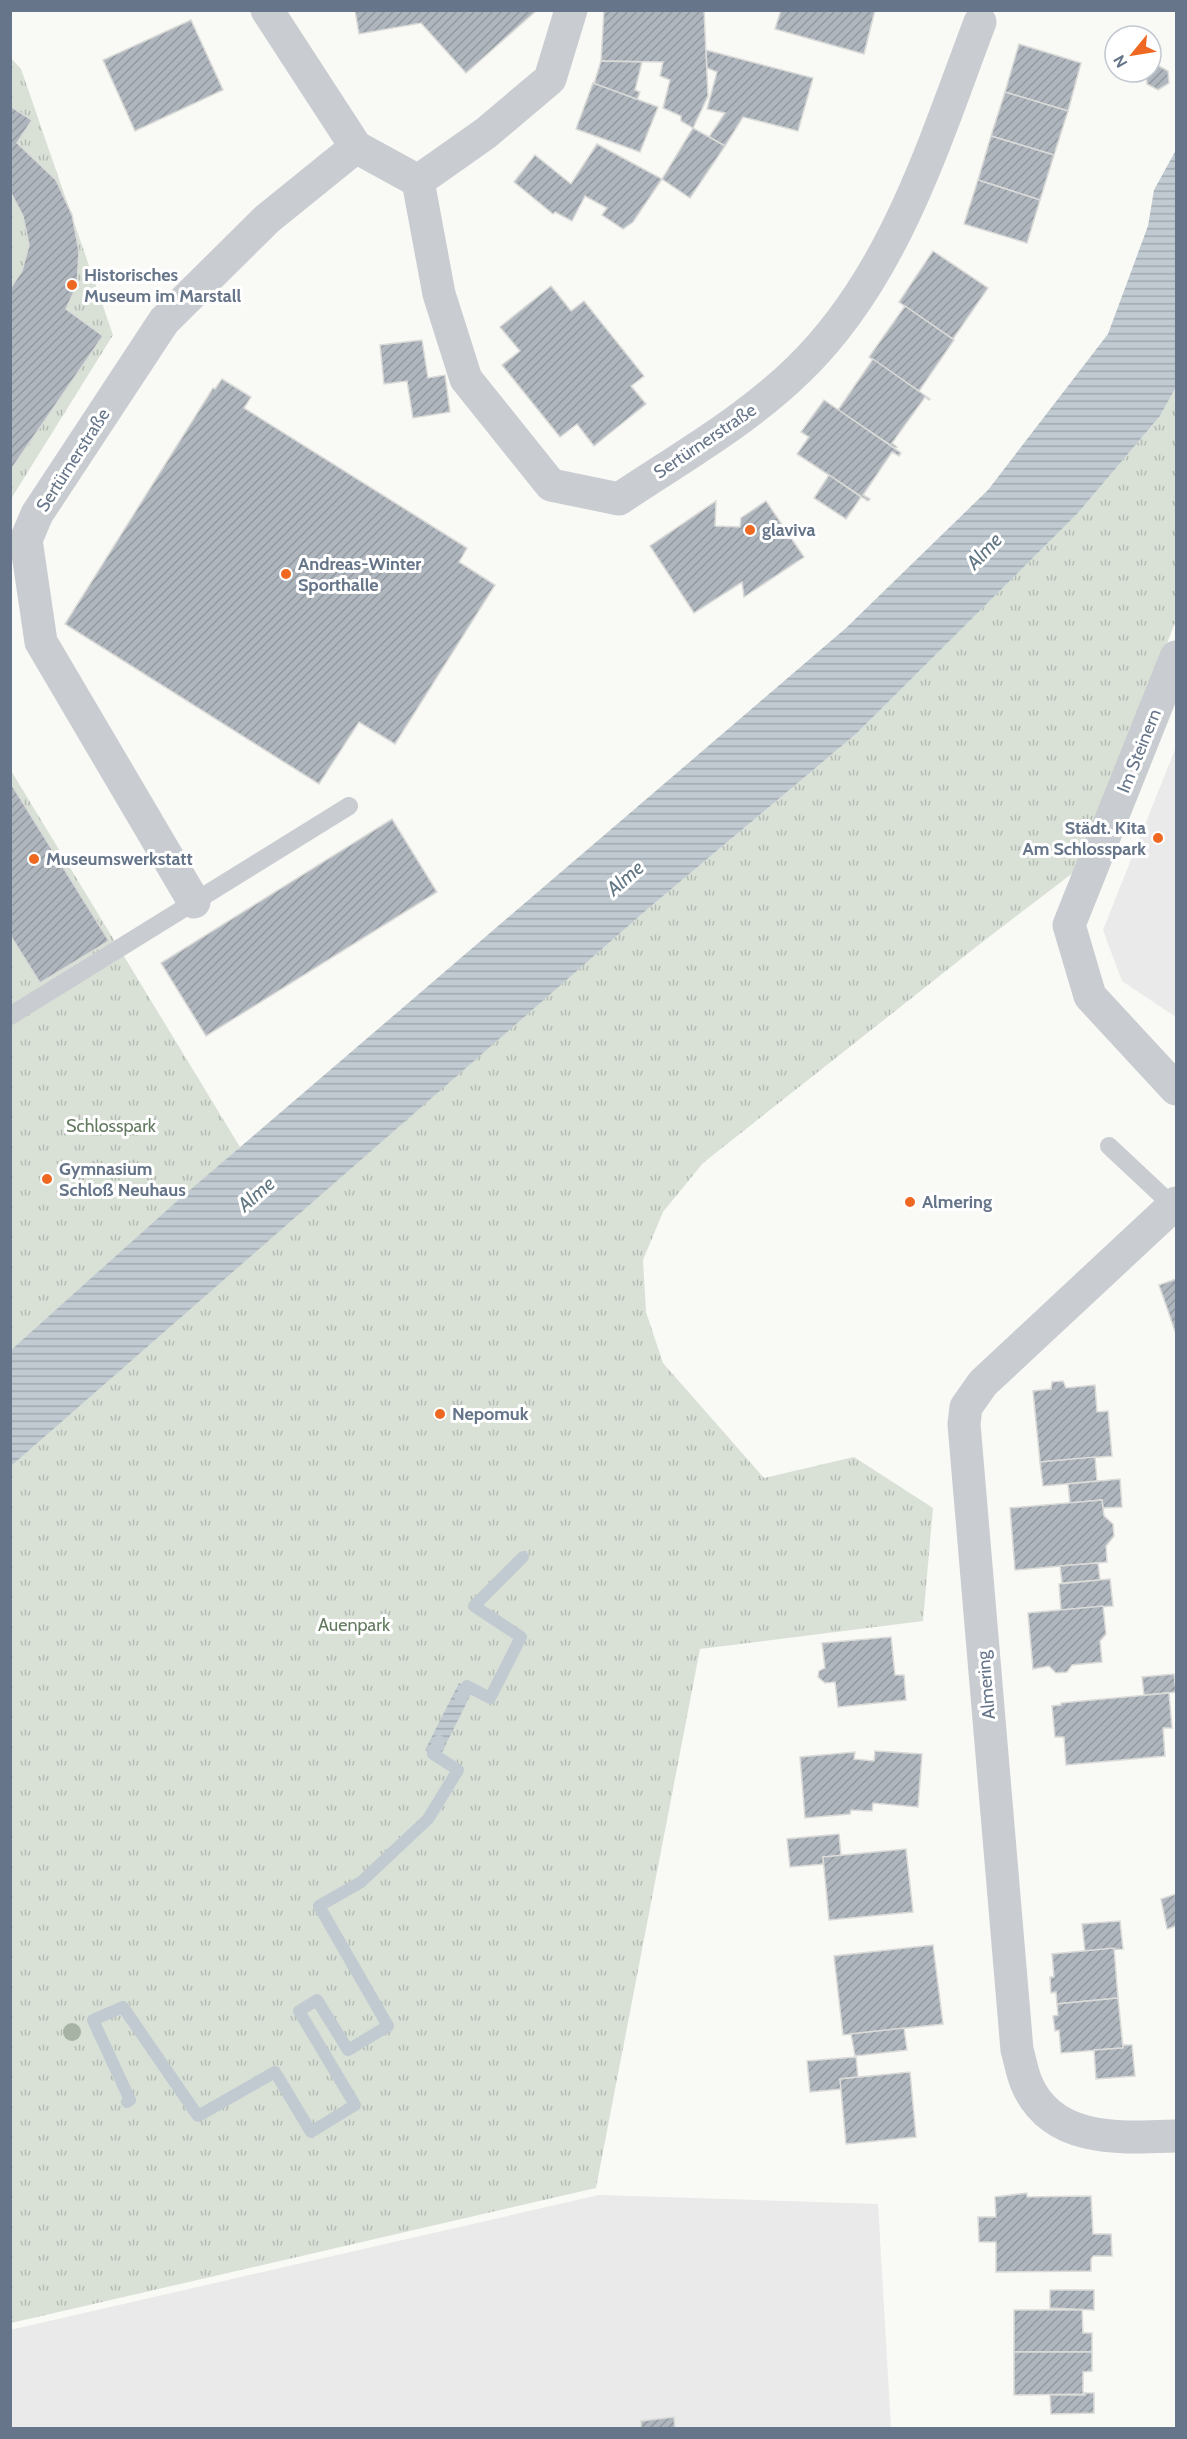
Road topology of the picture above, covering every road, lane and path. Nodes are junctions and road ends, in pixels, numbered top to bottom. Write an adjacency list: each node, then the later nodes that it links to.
1 (267, 10): 4 (street)
2 (572, 10): 5 (street)
3 (981, 22): 5 (street, Sertürnerstraße)
4 (356, 147): 5 (street); 6 (street, Sertürnerstraße)
5 (418, 181)
6 (37, 514): 7 (street); 10 (street, Sertürnerstraße)
7 (10, 532)
8 (1176, 657): 12 (street, Im Steinern)
9 (349, 806): 10 (lane)
10 (194, 902): 11 (lane)
11 (10, 1016)
12 (1176, 1089)
13 (1109, 1146): 14 (lane)
14 (1175, 1204): 15 (street, Almering)
15 (1176, 2136)

